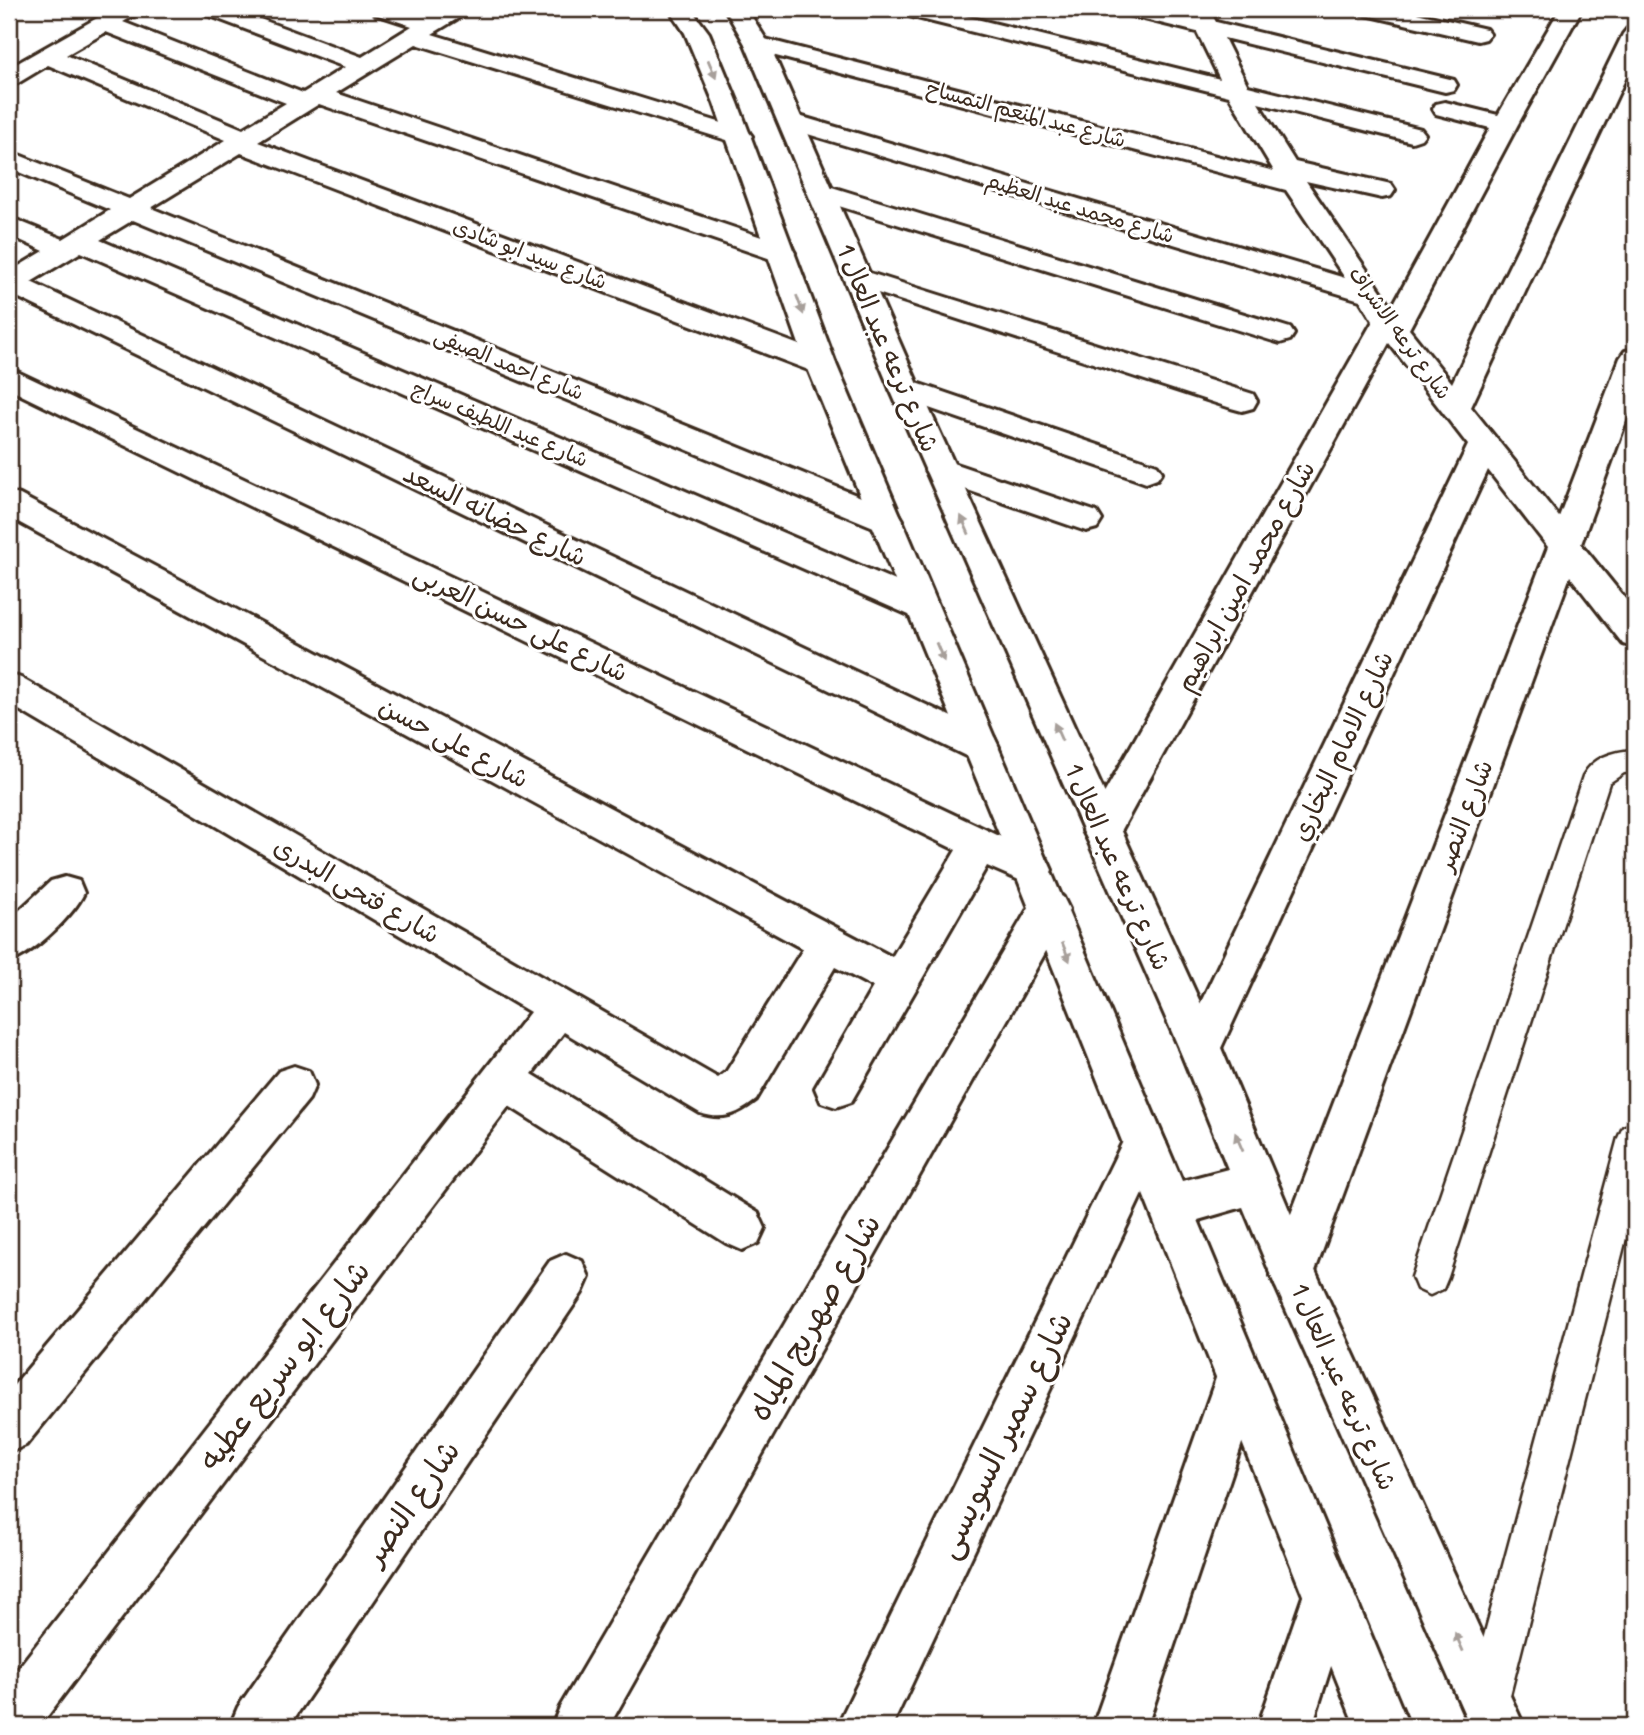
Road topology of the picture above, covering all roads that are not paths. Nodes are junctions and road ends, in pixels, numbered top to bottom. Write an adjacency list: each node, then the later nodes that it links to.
1 (128, 9): 13 (street)
2 (213, 9): 19 (street)
3 (383, 9): 14 (street)
4 (457, 9): 14 (street)
5 (680, 9): 26 (street, one-way to 26)
6 (736, 9): 17 (street, شارع ترعه عبد العال 1)
7 (909, 9): 21 (street)
8 (1132, 9): 12 (street)
9 (1370, 9): 11 (street)
10 (1571, 9): 24 (street, شارع محمد امين ابراهيم)
11 (1429, 15): 15 (street)
12 (1202, 18): 21 (street, شارع ترعه الاشراف); 24 (street)
13 (104, 23): 18 (street); 22 (street)
14 (422, 30): 19 (street); 26 (street)
15 (1478, 34)
16 (1635, 34): 45 (street)
17 (757, 44): 23 (street, شارع ترعه عبد العال 1); 29 (street, شارع عبد المنعم التمساح)
18 (47, 56): 20 (street); 27 (street, شارع سيد ابو شادى)
19 (364, 66): 22 (street)
20 (9, 78)
21 (1238, 91): 25 (street); 29 (street, شارع ترعه الاشراف)
22 (311, 98): 27 (street); 35 (street)
23 (790, 121): 31 (street, شارع ترعه عبد العال 1); 38 (street, شارع محمد عبد العظيم)
24 (1505, 124): 38 (street, شارع محمد امين ابراهيم)
25 (1412, 134)
26 (739, 136): 35 (street)
27 (242, 141): 32 (street); 41 (street, شارع سيد ابو شادى)
28 (9, 159): 32 (street, شارع احمد الصيفى)
29 (1290, 176): 30 (street, شارع عبد المنعم التمساح); 38 (street, شارع ترعه الاشراف)
30 (1382, 190)
31 (822, 192): 36 (street, شارع ترعه عبد العال 1); 39 (street)
32 (131, 209): 34 (street); 50 (street, شارع احمد الصيفى)
33 (9, 225): 34 (street, شارع عبد اللطيف سراج)
34 (72, 245): 37 (street); 53 (street, شارع عبد اللطيف سراج)
35 (781, 253): 41 (street, one-way to 41)
36 (857, 276): 43 (street, شارع ترعه عبد العال 1); 44 (street)
37 (9, 284): 56 (street, شارع حضانه السعد)
38 (1384, 315): 45 (street, شارع ترعه الاشراف); 58 (street, شارع محمد امين ابراهيم)
39 (1280, 334)
40 (1635, 358): 52 (street, شارع النصر)
41 (821, 364): 50 (street)
42 (9, 377): 59 (street, شارع على حسن العربى)
43 (905, 389): 47 (street, شارع ترعه عبد العال 1); 48 (street)
44 (1242, 401)
45 (1455, 408): 46 (street, شارع ترعه الاشراف)
46 (1484, 444): 52 (street, شارع ترعه الاشراف); 66 (street, شارع الامام البخاري)
47 (941, 470): 51 (street); 58 (street, شارع ترعه عبد العال 1, one-way to 47)
48 (1146, 472)
49 (9, 503): 62 (street, شارع على حسن)
50 (887, 520): 53 (street)
51 (1086, 520)
52 (1565, 548): 54 (street, شارع ترعه الاشراف); 75 (street, شارع النصر)
53 (921, 606): 56 (street, one-way to 56)
54 (1635, 635)
55 (9, 687): 65 (street, شارع فتحى البدرى)
56 (981, 747): 60 (street)
57 (1635, 761): 77 (lane)
58 (1102, 831): 66 (street, شارع ترعه عبد العال 1)
59 (980, 844): 60 (street, شارع على حسن العربى); 64 (street)
60 (1041, 889): 71 (street, one-way to 71); 84 (street, شارع صهريج المياه)
61 (65, 893): 63 (street)
62 (828, 943): 64 (street, شارع على حسن); 65 (street, شارع فتحى البدرى)
63 (9, 946)
64 (899, 981): 69 (street)
65 (559, 1007): 67 (street, شارع ابو سريع عطيه)
66 (1200, 1048): 72 (street, شارع ترعه عبد العال 1, one-way to 66)
67 (503, 1079): 74 (street); 82 (street, شارع ابو سريع عطيه)
68 (294, 1085): 79 (street)
69 (836, 1088)
70 (1635, 1138): 81 (lane)
71 (1144, 1143): 73 (street); 85 (street, شارع سمير السويسى)
72 (1256, 1183): 73 (street); 75 (street, شارع ترعه عبد العال 1)
73 (1170, 1206): 78 (street)
74 (742, 1227)
75 (1292, 1271): 81 (street, شارع ترعه عبد العال 1, one-way to 75)
76 (566, 1277): 83 (street, شارع النصر)
77 (1430, 1278)
78 (1240, 1378): 80 (street); 86 (street)
79 (9, 1428)
80 (1328, 1594): 87 (street); 88 (street)
81 (1492, 1715)
82 (9, 1723)
83 (257, 1726)
84 (579, 1726)
85 (864, 1726)
86 (1120, 1726)
87 (1285, 1726)
88 (1382, 1726)

